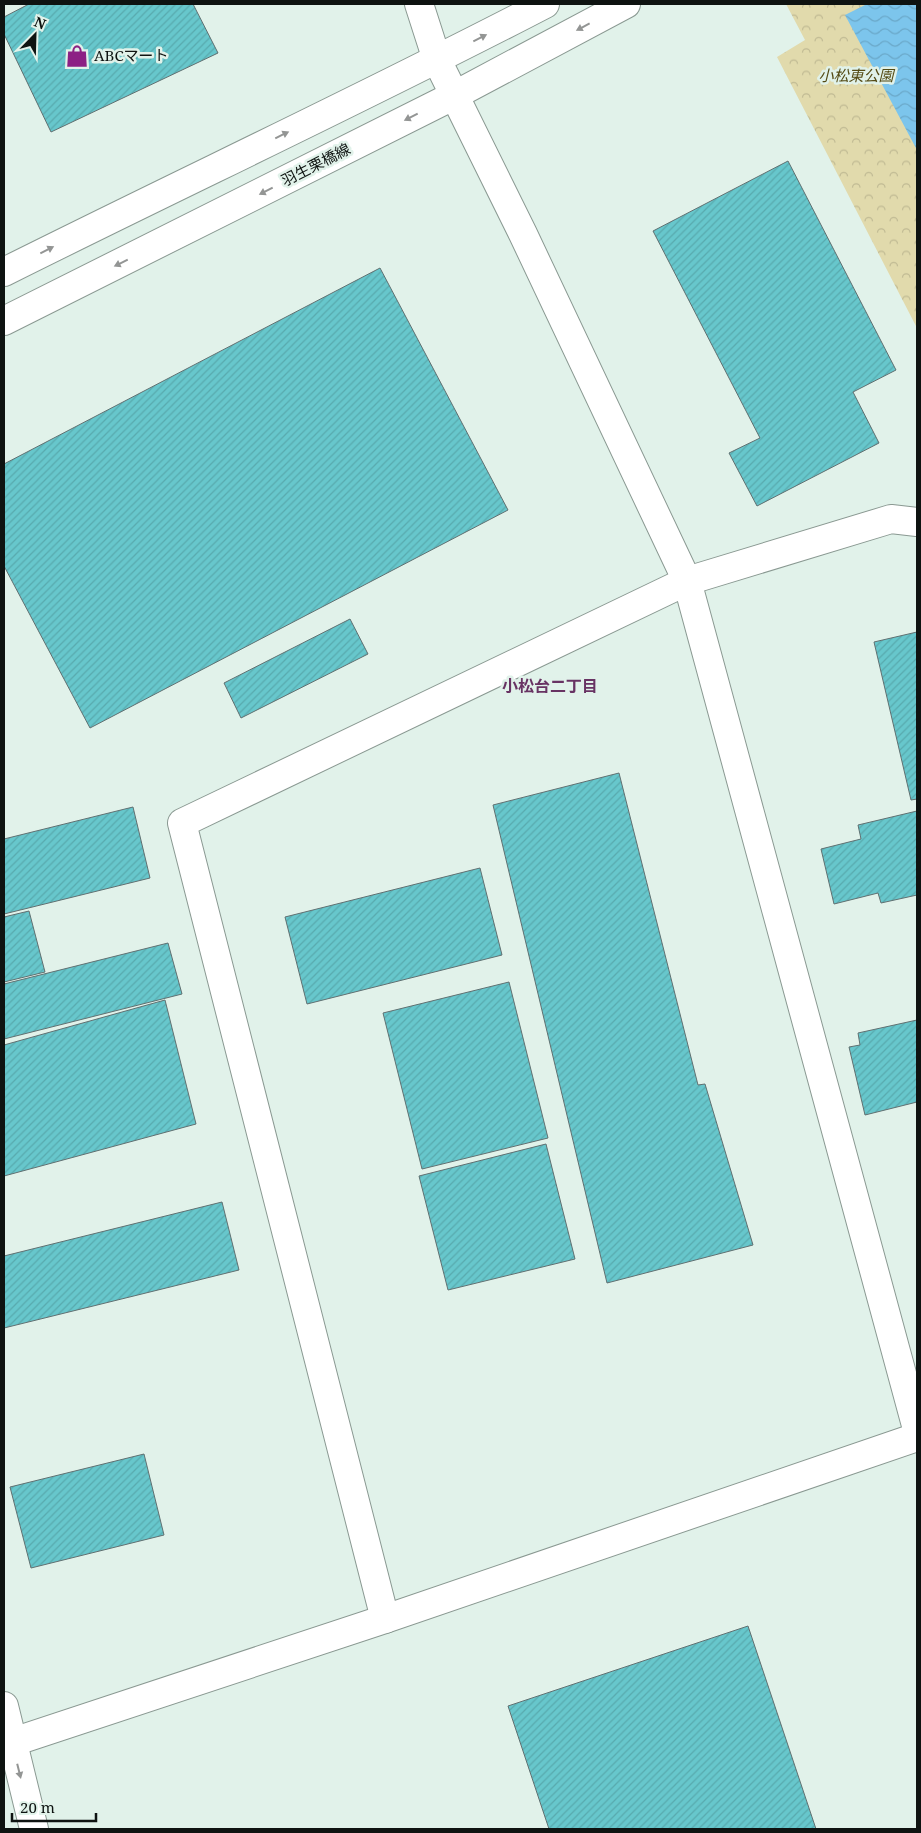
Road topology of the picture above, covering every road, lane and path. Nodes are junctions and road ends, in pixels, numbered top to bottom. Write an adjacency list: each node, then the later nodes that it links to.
1 (419, 4): 4 (main road)
2 (545, 4): 4 (main road, one-way to 2)
3 (626, 4): 5 (main road, 羽生栗橋線, one-way to 5)
4 (437, 60): 5 (main road); 6 (main road, one-way to 4)
5 (455, 96): 7 (main road, 羽生栗橋線, one-way to 7); 9 (main road)
6 (4, 272)
7 (4, 321)
8 (917, 522): 9 (main road)
9 (687, 580): 10 (main road); 12 (main road)
10 (917, 1429)
11 (917, 1437): 12 (main road)
12 (386, 1619): 14 (main road)
13 (4, 1706): 14 (main road)
14 (8, 1743): 15 (main road, one-way to 15)
15 (34, 1829)

